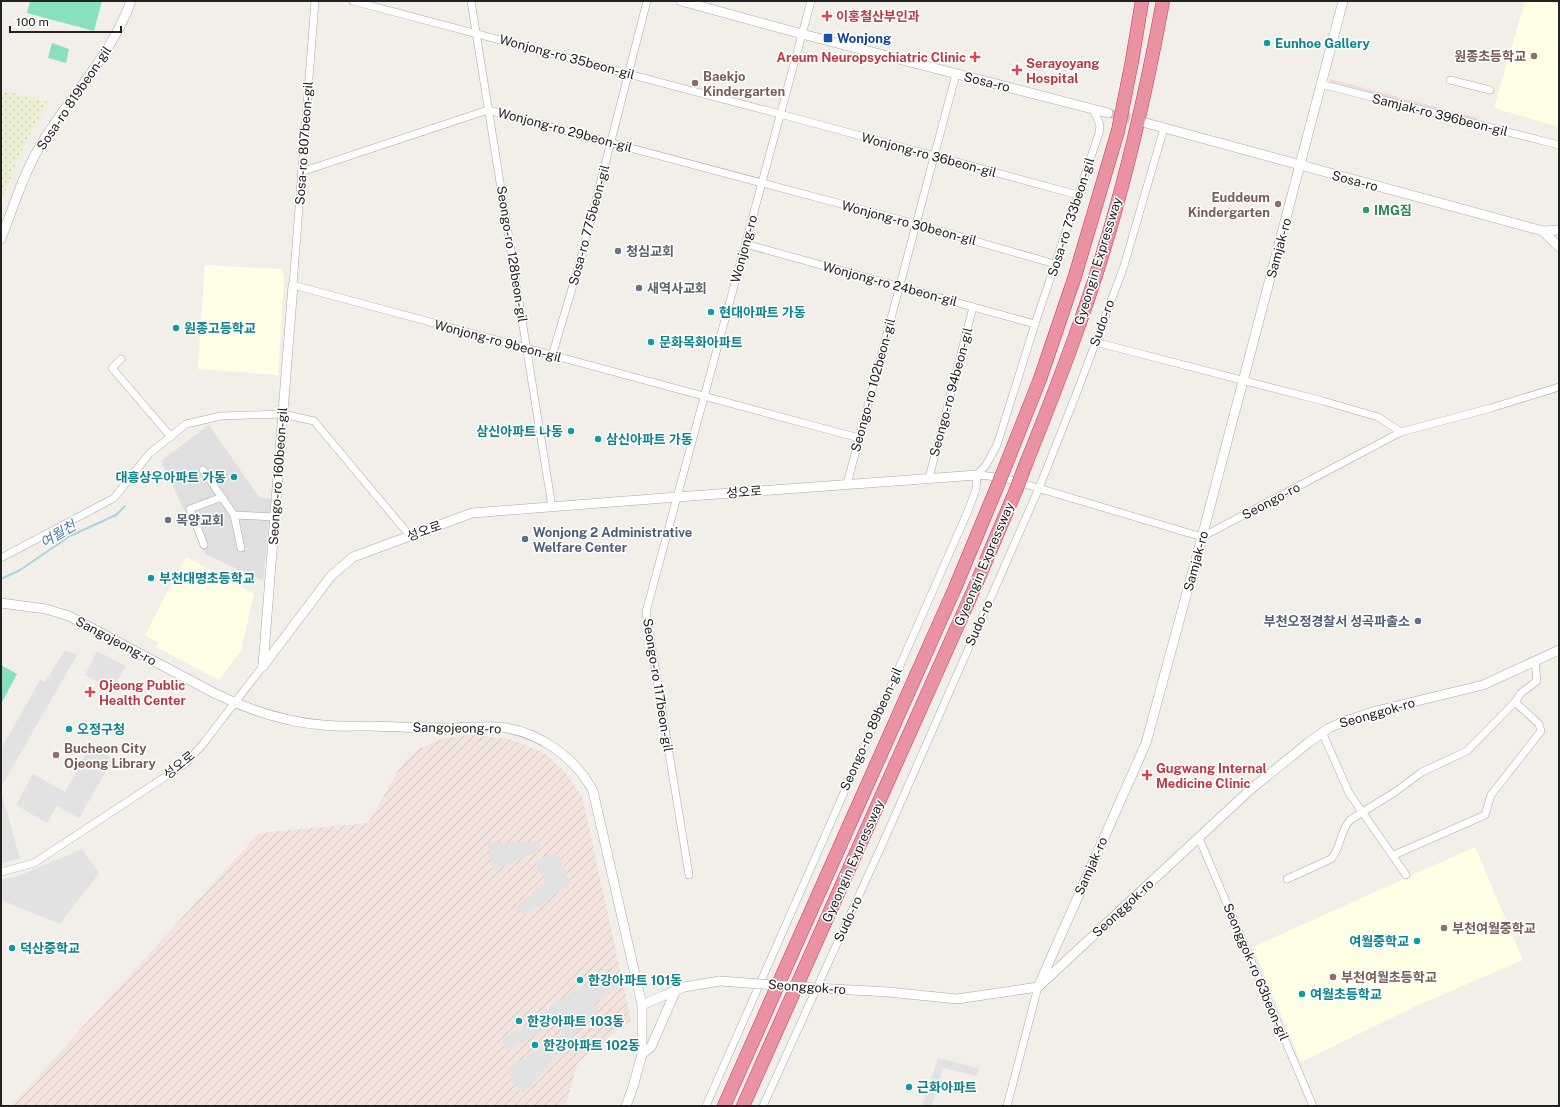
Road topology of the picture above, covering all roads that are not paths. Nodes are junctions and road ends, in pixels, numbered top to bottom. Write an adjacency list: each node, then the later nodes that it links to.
1 (131, 1): 34 (street, Sosa-ro 819beon-gil)
2 (315, 1): 28 (street, Sosa-ro 807beon-gil)
3 (354, 1): 11 (street, Wonjong-ro 35beon-gil)
4 (471, 1): 11 (street, Seongo-ro 128beon-gil)
5 (648, 1): 13 (street, Sosa-ro 775beon-gil)
6 (681, 1): 12 (street, Sosa-ro)
7 (811, 1): 12 (street, Wonjong-ro)
8 (1142, 1): 89 (highway, Gyeongin Expressway, bridge)
9 (1163, 1): 90 (highway, Gyeongin Expressway, bridge)
10 (1343, 1): 16 (street, Samjak-ro)
11 (475, 33): 13 (street, Wonjong-ro 35beon-gil); 18 (street, Seongo-ro 128beon-gil)
12 (802, 34): 14 (street, Sosa-ro); 21 (street, Wonjong-ro)
13 (629, 74): 21 (street, Wonjong-ro 35beon-gil); 24 (street, Sosa-ro 775beon-gil)
14 (956, 74): 19 (street, Sosa-ro); 26 (street, Seongo-ro 102beon-gil)
15 (1450, 80): 17 (street)
16 (1321, 84): 25 (street, Samjak-ro 396beon-gil); 27 (street, Samjak-ro)
17 (1490, 90)
18 (488, 110): 24 (street, Wonjong-ro 29beon-gil); 28 (street, Wonjong-ro 29beon-gil); 43 (street, Seongo-ro 128beon-gil)
19 (1094, 110): 20 (street, Sosa-ro); 30 (street, Sosa-ro 733beon-gil)
20 (1108, 113)
21 (780, 114): 26 (street, Wonjong-ro 36beon-gil); 29 (street, Wonjong-ro)
22 (1146, 123): 23 (street, Sosa-ro)
23 (1164, 128): 27 (street, Sosa-ro); 42 (street, Sudo-ro)
24 (610, 143): 29 (street, Wonjong-ro 29beon-gil); 44 (street, Sosa-ro 775beon-gil)
25 (1559, 146)
26 (934, 156): 30 (street, Wonjong-ro 36beon-gil); 31 (street, Seongo-ro 102beon-gil)
27 (1300, 166): 33 (street, Sosa-ro); 46 (street, Samjak-ro)
28 (302, 172): 38 (street, Sosa-ro 807beon-gil)
29 (762, 183): 31 (street, Wonjong-ro 30beon-gil); 35 (street, Wonjong-ro)
30 (1078, 195): 37 (street, Sosa-ro 733beon-gil)
31 (916, 224): 37 (street, Wonjong-ro 30beon-gil); 39 (street, Seongo-ro 102beon-gil)
32 (1559, 230): 33 (street)
33 (1543, 231): 36 (street)
34 (1, 239)
35 (745, 244): 39 (street, Wonjong-ro 24beon-gil); 48 (street, Wonjong-ro)
36 (1559, 247)
37 (1055, 264): 41 (street, Sosa-ro 733beon-gil)
38 (293, 285): 43 (street, Wonjong-ro 9beon-gil); 49 (street, Seongo-ro 160beon-gil)
39 (899, 286): 40 (street, Wonjong-ro 24beon-gil); 52 (street, Seongo-ro 102beon-gil)
40 (973, 306): 41 (street, Wonjong-ro 24beon-gil); 55 (street, Seongo-ro 94beon-gil)
41 (1035, 324): 54 (street, Sosa-ro 733beon-gil)
42 (1095, 342): 46 (street); 57 (street, Sudo-ro)
43 (527, 348): 44 (street, Wonjong-ro 9beon-gil); 60 (street, Seongo-ro 128beon-gil)
44 (552, 356): 48 (street, Wonjong-ro 9beon-gil)
45 (121, 359): 51 (street)
46 (1243, 381): 50 (street); 64 (street, Samjak-ro)
47 (1559, 387): 50 (street, Seongo-ro)
48 (704, 397): 52 (street, Wonjong-ro 9beon-gil); 58 (street, Wonjong-ro)
49 (283, 414): 51 (street); 62 (street, Seongo-ro 160beon-gil); 63 (street)
50 (1401, 432): 64 (street, Seongo-ro)
51 (171, 436): 67 (street)
52 (859, 438): 56 (street, Seongo-ro 102beon-gil)
53 (203, 470): 59 (street)
54 (978, 475): 55 (street, 성오로); 57 (street); 88 (street, Seongo-ro 89beon-gil)
55 (929, 478): 56 (street, 성오로)
56 (846, 484): 58 (street, 성오로)
57 (1038, 488): 64 (street); 83 (street, Sudo-ro)
58 (677, 496): 60 (street, 성오로); 79 (street, Seongo-ro 117beon-gil)
59 (222, 497): 61 (street); 65 (street)
60 (552, 507): 63 (street, 성오로)
61 (234, 515): 62 (street); 66 (street)
62 (275, 517): 71 (street, Seongo-ro 160beon-gil)
63 (410, 536): 71 (street, 성오로)
64 (1202, 537): 82 (street, Samjak-ro)
65 (204, 545)
66 (241, 548)
67 (1, 558)
68 (1, 602): 73 (street, Sangojeong-ro)
69 (1559, 650): 70 (street, Seonggok-ro)
70 (1535, 661): 72 (street); 74 (street, Seonggok-ro)
71 (263, 666): 73 (street, 성오로)
72 (1515, 702): 75 (street); 77 (street)
73 (235, 703): 78 (street, 성오로); 85 (street, Sangojeong-ro)
74 (1322, 732): 75 (street); 76 (street, Seonggok-ro)
75 (1363, 813): 77 (street); 81 (street)
76 (1198, 838): 82 (street, Seonggok-ro); 93 (street, Seonggok-ro 63beon-gil)
77 (1394, 855): 80 (street)
78 (1, 872)
79 (689, 875)
80 (1406, 875)
81 (1287, 879)
82 (1038, 987): 83 (street, Seonggok-ro); 92 (street, Samjak-ro)
83 (816, 988): 84 (street, Seonggok-ro, bridge); 91 (street, Sudo-ro)
84 (676, 990): 85 (street, Seonggok-ro); 86 (street)
85 (642, 1005): 86 (street, Sangojeong-ro)
86 (642, 1054): 87 (street, Sangojeong-ro)
87 (626, 1106)
88 (706, 1106)
89 (724, 1106)
90 (743, 1106)
91 (763, 1106)
92 (1007, 1106)
93 (1313, 1106)

